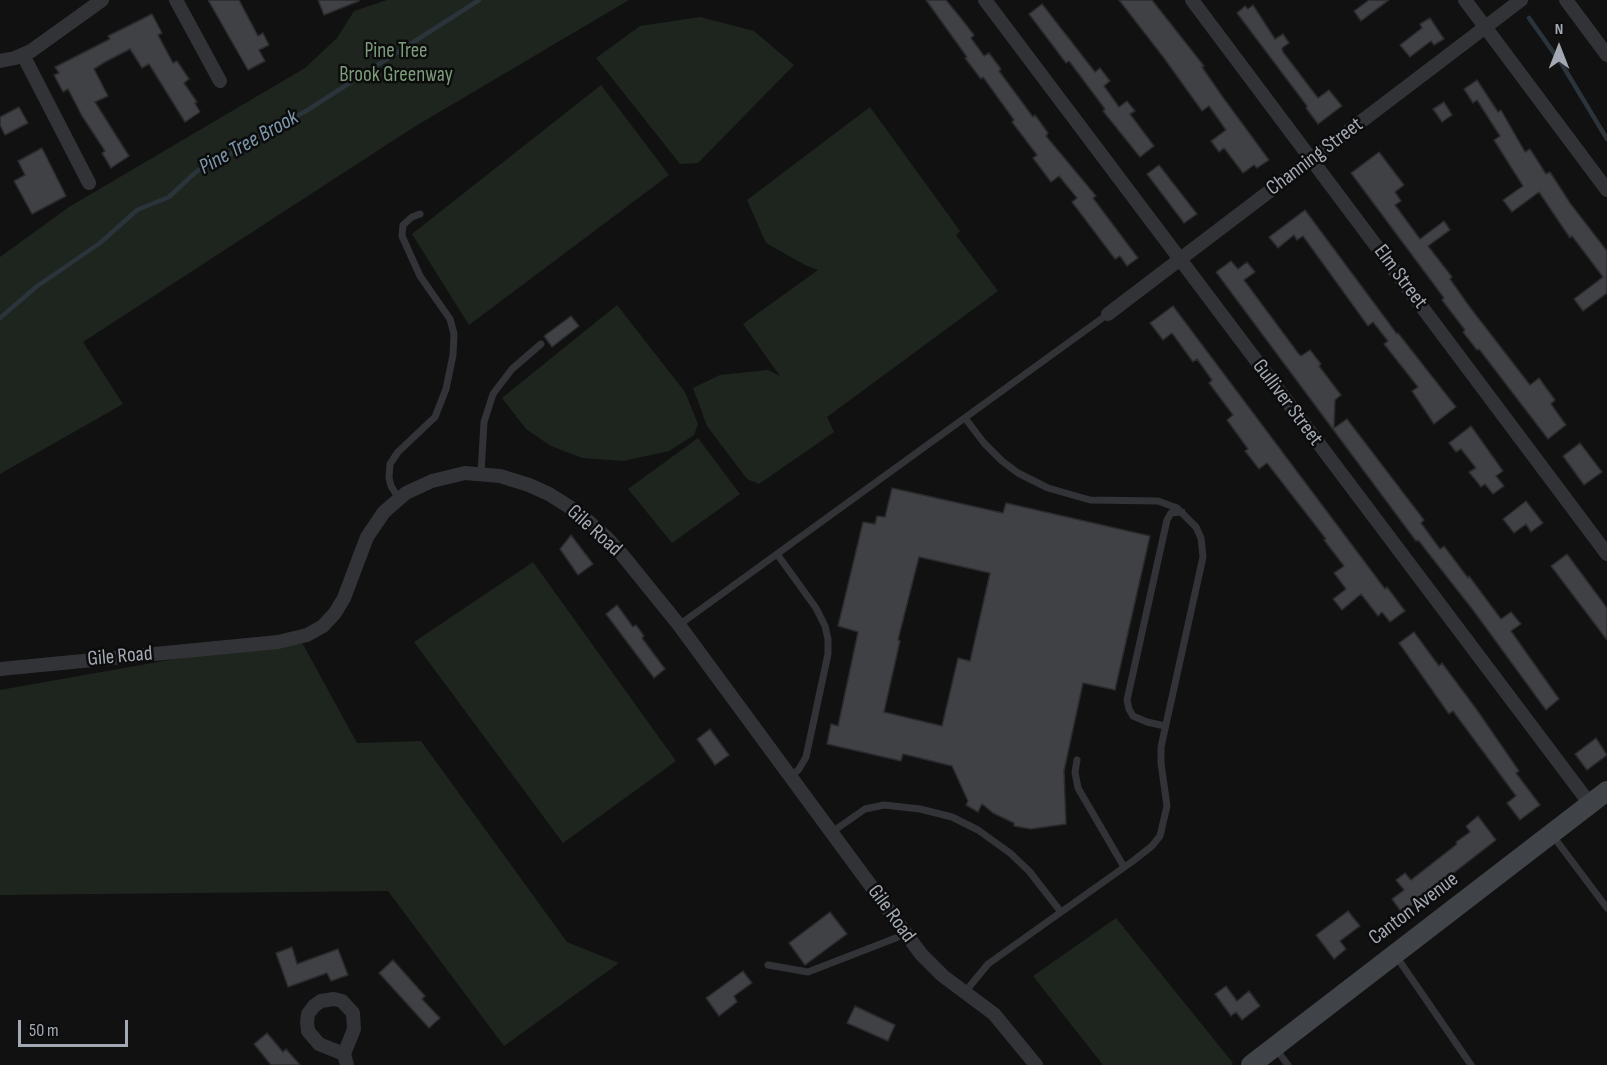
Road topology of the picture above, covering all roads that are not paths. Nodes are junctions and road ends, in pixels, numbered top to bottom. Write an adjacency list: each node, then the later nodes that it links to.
1 (102, 0): 9 (street)
2 (176, 0): 12 (street)
3 (985, 0): 17 (street, Gulliver Street)
4 (1192, 0): 13 (street, Elm Street)
5 (1465, 0): 8 (street)
6 (1521, 0): 8 (street, Channing Street)
7 (1566, 0): 10 (street)
8 (1485, 27): 13 (street, Channing Street); 15 (street)
9 (23, 55): 11 (street); 14 (street)
10 (1607, 55)
11 (0, 61)
12 (220, 81)
13 (1312, 159): 17 (street, Channing Street); 25 (street, Elm Street)
14 (89, 183)
15 (1607, 190)
16 (420, 214): 22 (lane)
17 (1179, 260): 18 (street, Channing Street); 32 (street, Gulliver Street)
18 (1108, 314): 20 (lane)
19 (541, 344): 21 (lane)
20 (965, 418): 23 (lane); 24 (lane)
21 (481, 473): 22 (street, Gile Road); 26 (street, Gile Road)
22 (399, 499): 27 (street, Gile Road)
23 (1183, 512): 28 (lane); 28 (lane)
24 (777, 554): 26 (lane); 30 (lane)
25 (1607, 554)
26 (679, 625): 30 (street, Gile Road)
27 (0, 669)
28 (1165, 726): 35 (lane)
29 (1077, 760): 35 (lane)
30 (791, 777): 33 (street, Gile Road)
31 (1607, 791): 32 (main road, Canton Avenue)
32 (1590, 804): 34 (main road, Canton Avenue)
33 (832, 832): 37 (lane); 38 (street, Gile Road)
34 (1552, 834): 36 (lane); 39 (main road, Canton Avenue)
35 (1124, 867): 37 (lane)
36 (1607, 908)
37 (1060, 912): 41 (lane)
38 (906, 934): 40 (lane); 41 (street, Gile Road)
39 (1395, 954): 42 (main road, Canton Avenue); 46 (lane)
40 (768, 965)
41 (965, 992): 43 (street, Gile Road)
42 (1275, 1047): 44 (main road, Canton Avenue); 45 (lane)
43 (1035, 1065)
44 (1251, 1065)
45 (1288, 1065)
46 (1471, 1065)

